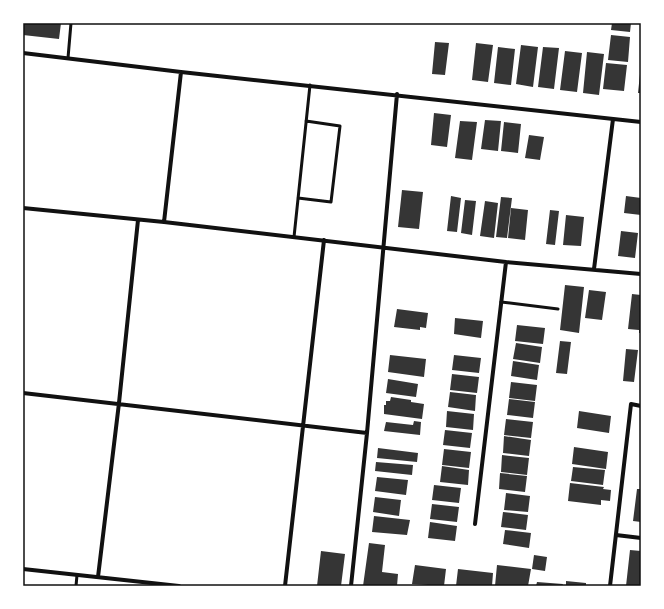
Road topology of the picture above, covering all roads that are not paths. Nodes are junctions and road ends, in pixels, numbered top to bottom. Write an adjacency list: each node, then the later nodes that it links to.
1 (71, 23): 3 (lane)
2 (23, 53): 3 (street)
3 (68, 58): 4 (street)
4 (181, 72): 5 (street); 13 (street)
5 (310, 85): 6 (street); 8 (lane)
6 (397, 94): 7 (street); 16 (street)
7 (613, 119): 9 (street); 18 (street)
8 (306, 121): 10 (lane); 10 (lane)
9 (641, 122)
10 (298, 198): 14 (lane)
11 (23, 208): 12 (street)
12 (138, 220): 13 (street); 23 (street)
13 (164, 222): 14 (street)
14 (294, 237): 15 (street)
15 (324, 240): 16 (street); 25 (street)
16 (383, 247): 17 (street); 26 (street)
17 (506, 262): 18 (street); 20 (street)
18 (594, 269): 19 (street)
19 (641, 274)
20 (501, 302): 21 (lane); 27 (street)
21 (558, 309)
22 (23, 393): 23 (street)
23 (119, 403): 25 (street); 32 (street)
24 (641, 406): 28 (street)
25 (302, 424): 26 (street); 36 (street)
26 (367, 432): 37 (street)
27 (475, 524)
28 (616, 535): 29 (street); 38 (street)
29 (641, 538)
30 (23, 569): 31 (street)
31 (77, 575): 32 (street); 33 (lane)
32 (98, 577): 34 (street)
33 (76, 586)
34 (173, 586): 35 (street)
35 (179, 586)
36 (285, 586)
37 (351, 586)
38 (610, 586)

